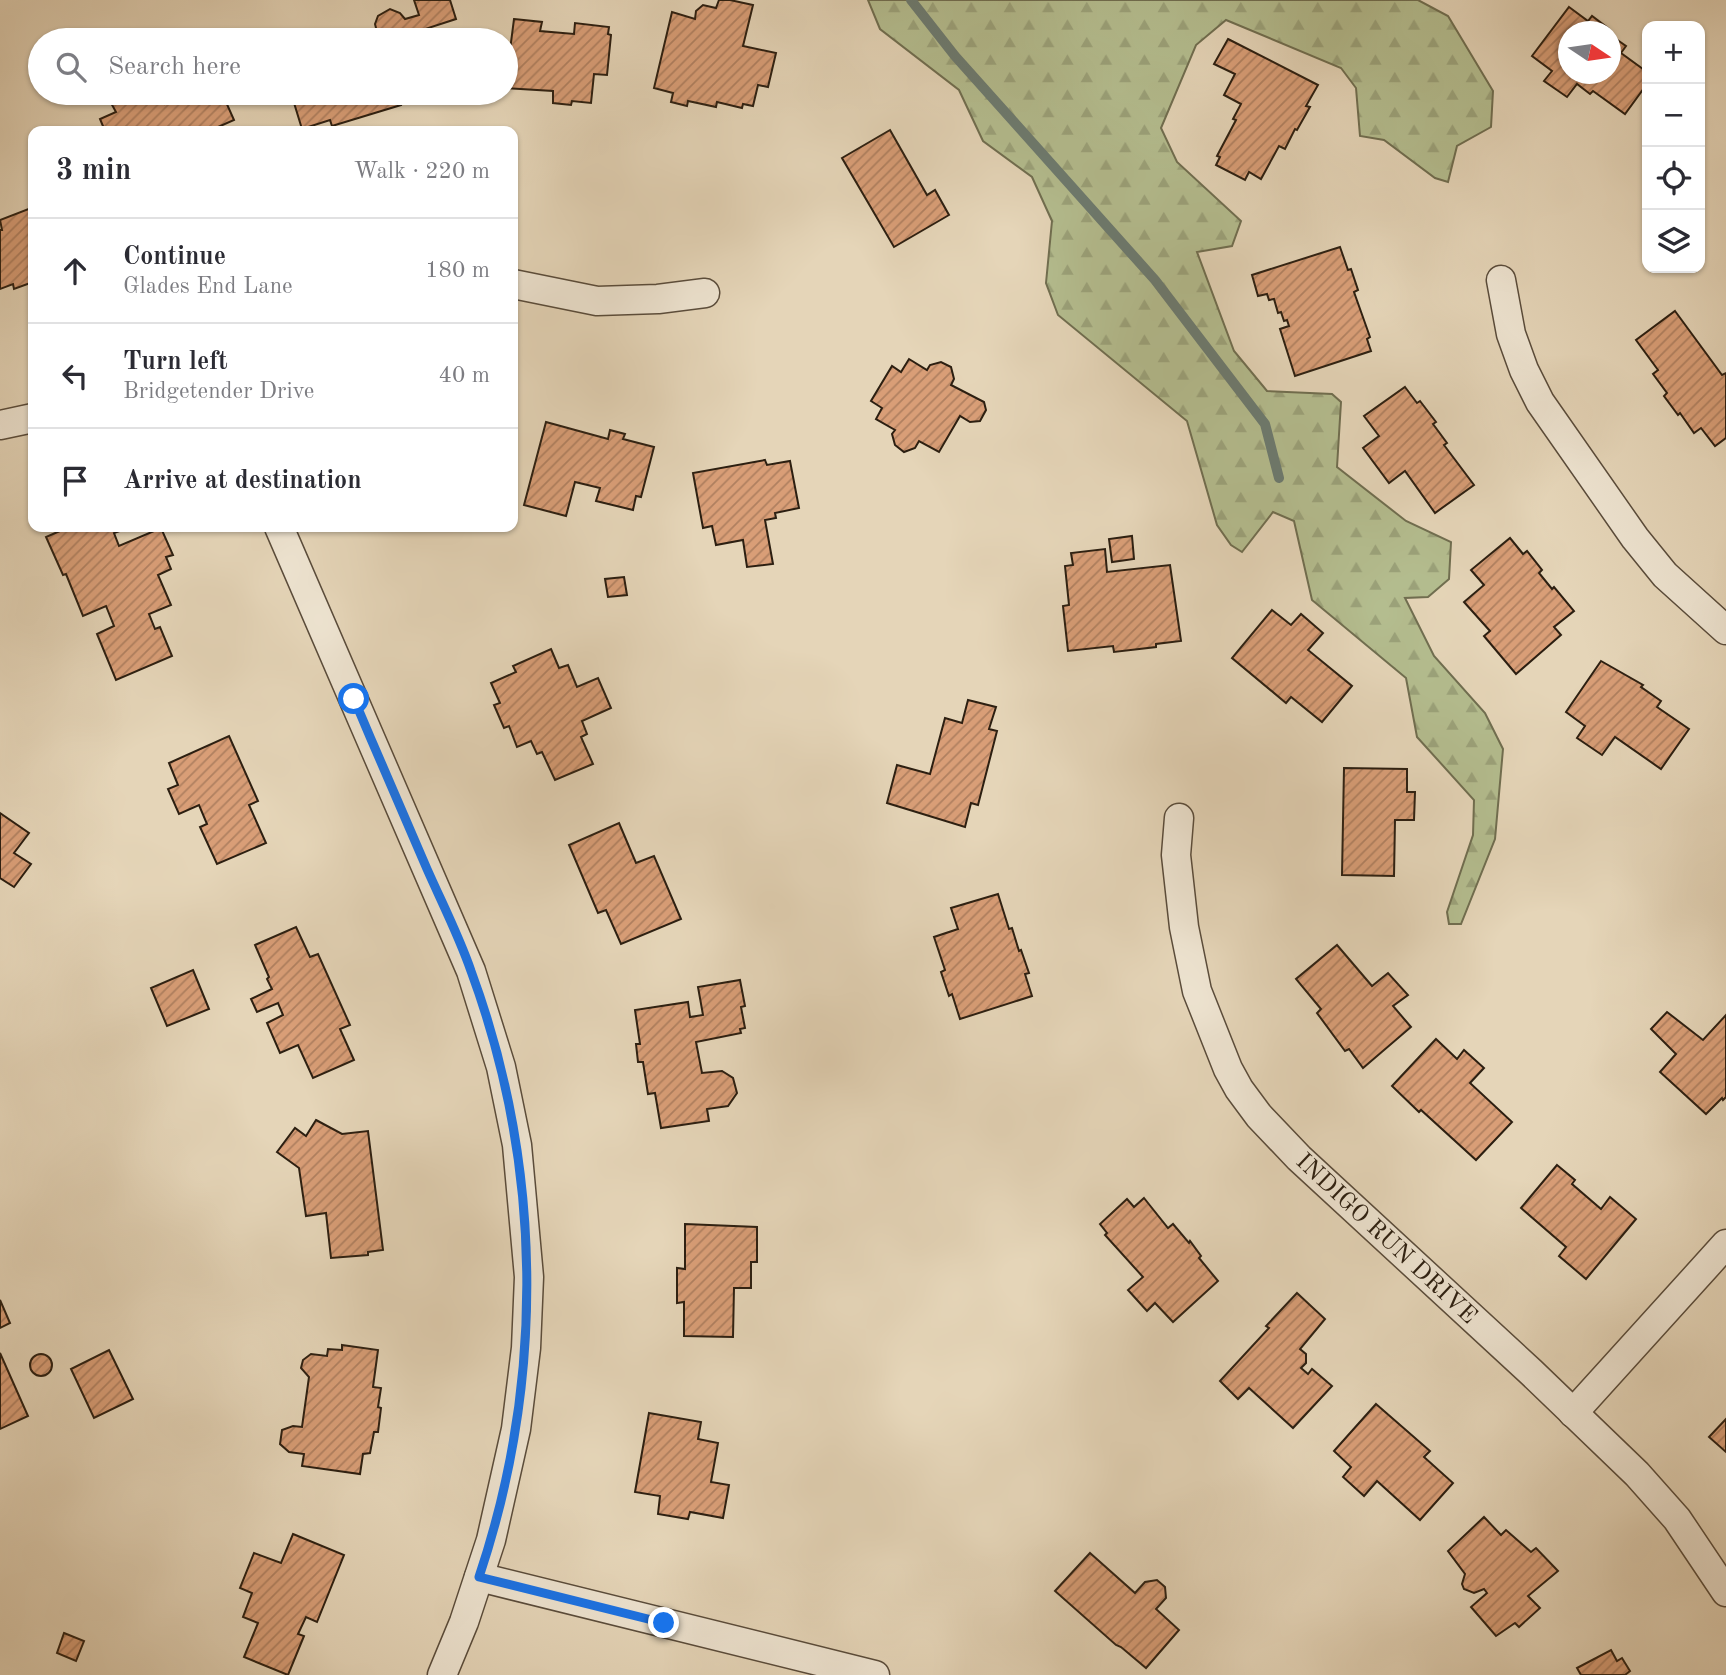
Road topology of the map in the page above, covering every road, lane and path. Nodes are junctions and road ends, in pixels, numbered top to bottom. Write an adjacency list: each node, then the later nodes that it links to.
1 (1501, 280): 7 (street)
2 (518, 285): 3 (street)
3 (705, 293)
4 (28, 419): 5 (street)
5 (0, 425)
6 (281, 532): 11 (street)
7 (1726, 629)
8 (1179, 818): 10 (street, INDIGO RUN DRIVE)
9 (1726, 1244): 10 (street)
10 (1573, 1413): 12 (street, INDIGO RUN DRIVE)
11 (479, 1577): 13 (street); 14 (street)
12 (1726, 1592)
13 (442, 1675)
14 (875, 1675)

